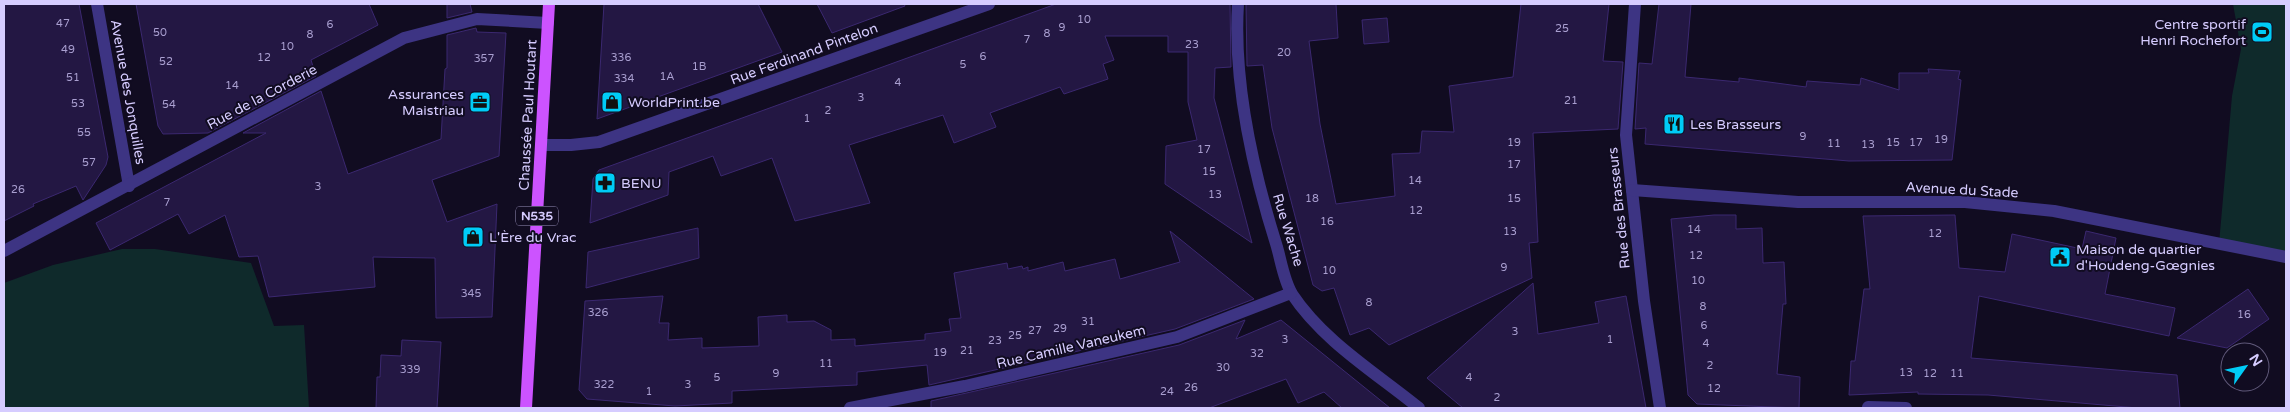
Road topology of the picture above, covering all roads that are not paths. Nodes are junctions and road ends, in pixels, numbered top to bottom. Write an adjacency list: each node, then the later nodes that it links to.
1 (97, 4): 8 (street, Avenue des Jonquilles)
2 (549, 4): 6 (main road, Chaussée Paul Houtart / N535)
3 (988, 4): 7 (street, Rue Ferdinand Pintelon)
4 (1238, 4): 12 (street, Rue Wache)
5 (1636, 4): 9 (street, Rue des Brasseurs)
6 (548, 23): 7 (main road, Chaussée Paul Houtart / N535); 8 (street, Rue de la Corderie)
7 (541, 145): 14 (main road, Chaussée Paul Houtart / N535)
8 (129, 186): 10 (street, Rue de la Corderie)
9 (1632, 190): 11 (street, Avenue du Stade); 17 (street, Rue des Brasseurs)
10 (4, 251)
11 (2286, 257)
12 (1291, 292): 15 (street, Rue Camille Vaneukem); 16 (street, Rue Wache)
13 (1868, 407): 18 (street)
14 (526, 408)
15 (850, 408)
16 (1419, 408)
17 (1660, 408)
18 (1906, 408)

